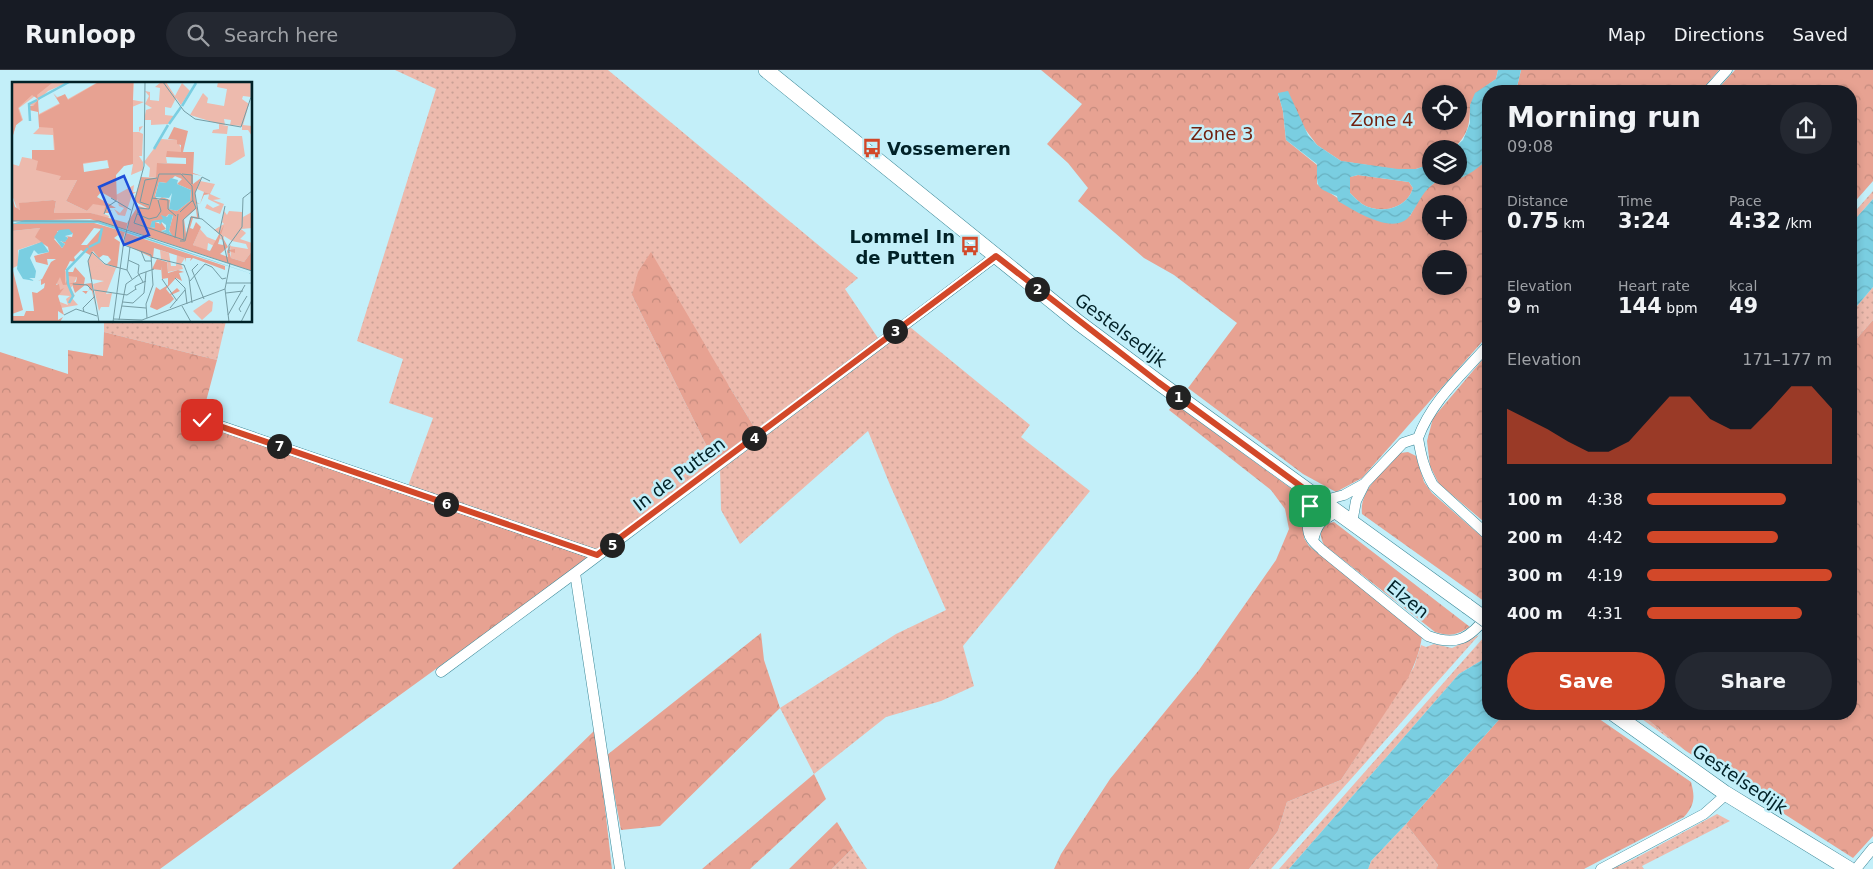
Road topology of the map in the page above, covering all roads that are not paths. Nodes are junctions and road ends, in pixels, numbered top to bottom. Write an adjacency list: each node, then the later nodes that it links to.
1 (766, 70): 4 (main road, Gestelsedijk)
2 (1727, 70): 3 (street)
3 (1713, 85)
4 (996, 256): 9 (main road, Gestelsedijk); 14 (street, In de Putten)
5 (1482, 352): 7 (street)
6 (202, 420): 14 (street)
7 (1418, 438): 8 (street); 12 (street)
8 (1365, 483): 9 (street); 11 (street)
9 (1316, 497): 10 (main road, Gestelsedijk); 13 (street)
10 (1337, 512): 11 (main road, Gestelsedijk); 13 (street)
11 (1352, 523): 16 (main road, Gestelsedijk, bridge)
12 (1482, 530)
13 (1313, 541): 17 (street, Elzen)
14 (597, 555): 15 (street, In de Putten)
15 (575, 573): 18 (street, In de Putten); 22 (street)
16 (1482, 617)
17 (1482, 623)
18 (441, 672)
19 (1622, 720): 20 (main road, Gestelsedijk)
20 (1725, 793): 23 (street); 24 (main road, Gestelsedijk)
21 (1873, 848): 25 (street)
22 (620, 869)
23 (1601, 869)
24 (1849, 869)
25 (1856, 869)

